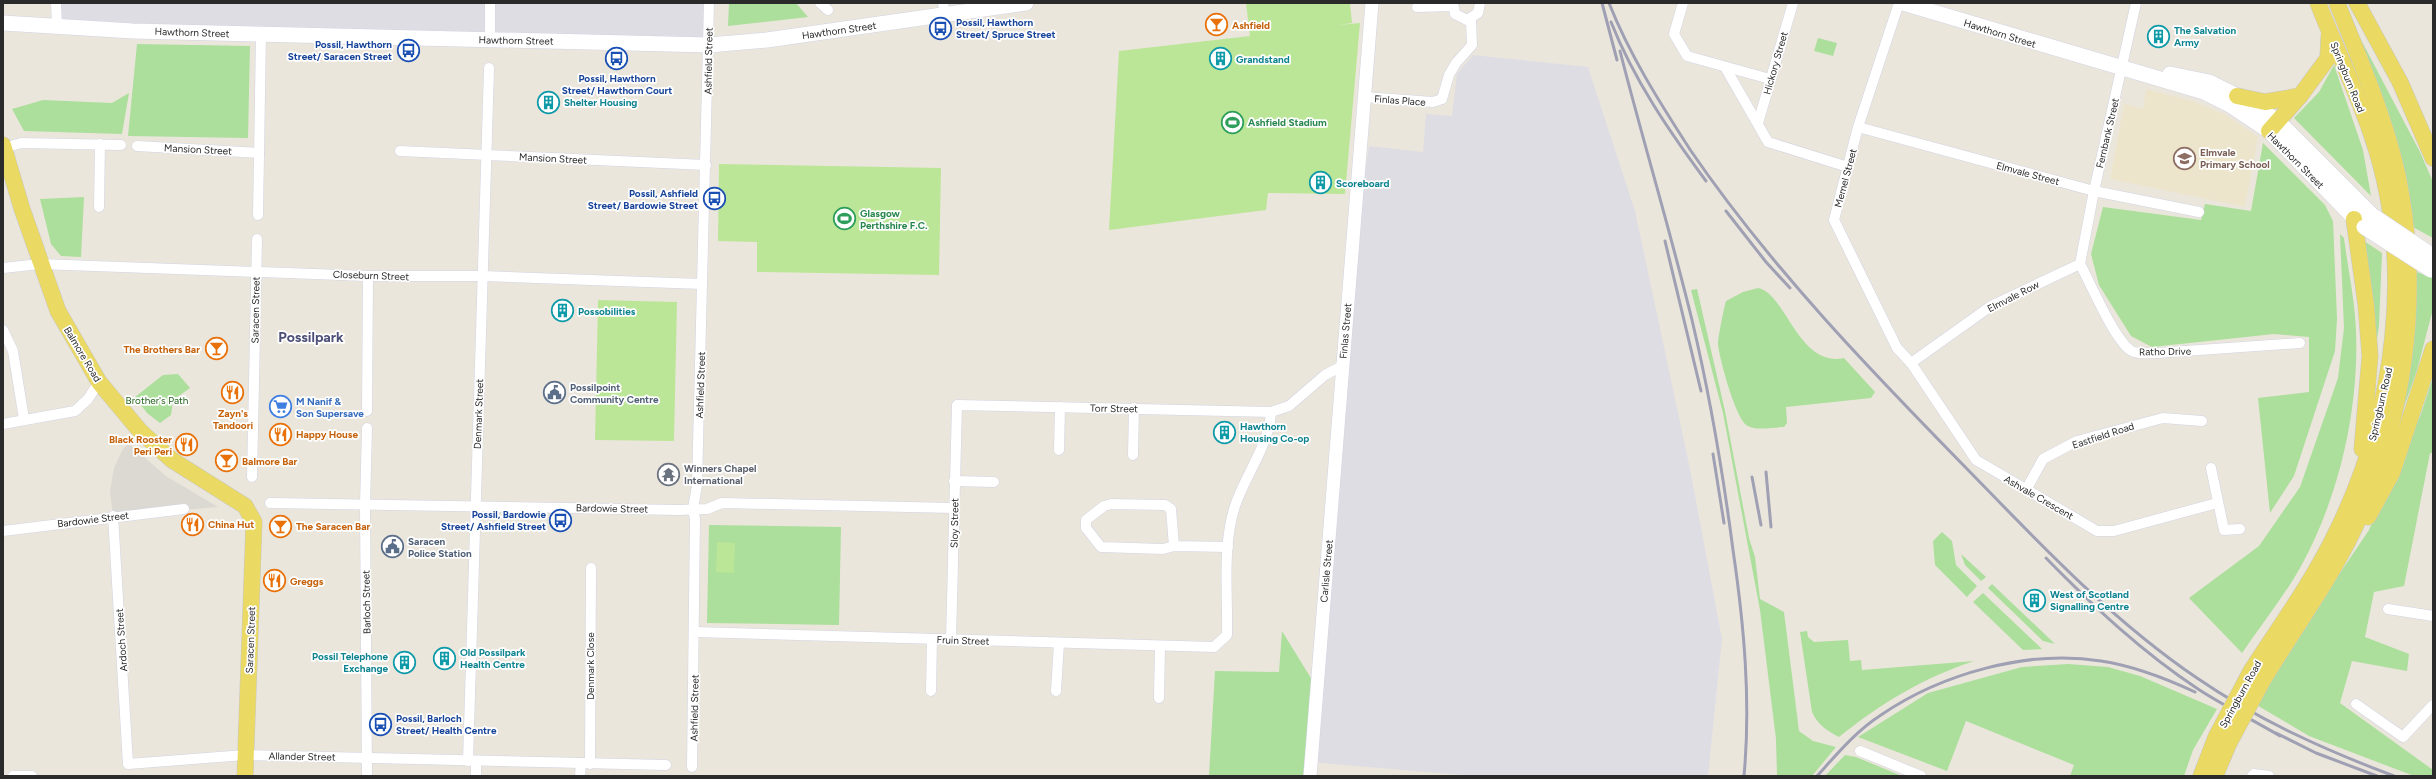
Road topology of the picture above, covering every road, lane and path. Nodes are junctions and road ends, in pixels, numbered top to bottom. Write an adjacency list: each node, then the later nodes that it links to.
1 (56, 3): 22 (street)
2 (490, 3): 25 (street)
3 (709, 3): 26 (street, Ashfield Street)
4 (820, 3): 19 (street)
5 (1024, 3): 18 (main road, Hawthorn Street)
6 (1372, 3): 33 (street, Finlas Street)
7 (1480, 3): 20 (street)
8 (1683, 3): 27 (street)
9 (1793, 3): 30 (street, Hickory Street)
10 (1899, 3): 36 (street, Memel Street)
11 (1903, 3): 29 (main road, Hawthorn Street)
12 (2136, 3): 29 (street, Fernbank Street)
13 (2318, 3): 23 (main road, Springburn Road)
14 (2337, 3): 97 (main road, Springburn Road)
15 (2357, 3): 44 (main road)
16 (1453, 4): 17 (street); 20 (street)
17 (1417, 7)
18 (944, 9): 26 (main road, Hawthorn Street)
19 (828, 10)
20 (1471, 19): 33 (street, Finlas Place)
21 (3, 23): 22 (main road, Hawthorn Street)
22 (57, 26): 24 (main road, Hawthorn Street)
23 (2329, 32): 32 (main road); 82 (main road, Springburn Road)
24 (261, 35): 25 (main road, Hawthorn Street); 42 (street)
25 (490, 40): 26 (main road, Hawthorn Street)
26 (709, 45): 45 (street, Ashfield Street)
27 (1725, 67): 30 (street); 34 (street)
28 (489, 68): 43 (street, Denmark Street)
29 (2121, 69): 31 (main road, Hawthorn Street); 35 (main road, Hawthorn Street); 47 (street, Fernbank Street)
30 (1770, 79): 34 (street, Hickory Street)
31 (2237, 96): 32 (main road); 35 (main road, Hawthorn Street)
32 (2300, 96): 35 (main road)
33 (1365, 97): 65 (street, Finlas Street)
34 (1758, 123): 46 (street)
35 (2274, 126): 51 (main road, Hawthorn Street)
36 (1858, 127): 46 (street, Memel Street); 47 (street, Elmvale Street)
37 (100, 144): 38 (street); 39 (street); 48 (street)
38 (121, 145)
39 (3, 146): 53 (main road, Balmore Road)
40 (137, 146): 42 (street, Mansion Street)
41 (400, 151): 43 (street, Mansion Street)
42 (259, 153): 50 (street)
43 (487, 155): 45 (street, Mansion Street); 59 (street, Denmark Street)
44 (2433, 158)
45 (706, 165): 60 (street, Ashfield Street)
46 (1848, 167): 64 (street, Memel Street)
47 (2094, 191): 49 (street, Elmvale Street); 54 (street, Fernbank Street)
48 (99, 206)
49 (2199, 212)
50 (258, 215)
51 (2364, 218): 55 (main road, Hawthorn Street, bridge); 82 (main road)
52 (257, 240): 57 (street, Saracen Street)
53 (40, 264): 56 (street, Closeburn Street); 57 (street, Closeburn Street); 66 (main road, Balmore Road)
54 (2080, 264): 62 (street, Ratho Drive); 64 (street, Elmvale Row)
55 (2432, 265)
56 (3, 268)
57 (256, 270): 58 (street, Closeburn Street); 79 (street, Saracen Street)
58 (368, 276): 59 (street, Closeburn Street); 70 (street)
59 (483, 276): 60 (street, Closeburn Street); 88 (street, Denmark Street)
60 (702, 284): 91 (street, Ashfield Street)
61 (3, 330): 72 (street)
62 (2300, 343)
63 (2433, 349): 97 (main road)
64 (1911, 363): 83 (street, Ashvale Crescent)
65 (1342, 366): 71 (street, Finlas Street); 128 (street, Carlisle Street)
66 (99, 382): 72 (street); 86 (main road, Balmore Road)
67 (956, 405): 68 (street, Torr Street); 80 (street, Sloy Street)
68 (1060, 407): 69 (street, Torr Street); 76 (street)
69 (1134, 408): 71 (street, Torr Street); 77 (street)
70 (367, 411)
71 (1271, 412): 96 (street)
72 (24, 420): 74 (street)
73 (2202, 421): 83 (street, Eastfield Road)
74 (3, 424)
75 (367, 428): 87 (street, Barloch Street)
76 (1059, 450)
77 (1133, 455)
78 (2211, 468): 85 (street)
79 (252, 477)
80 (954, 481): 81 (street); 89 (street, Sloy Street)
81 (994, 482)
82 (2358, 482): 106 (main road, Springburn Road)
83 (2026, 490): 85 (street, Ashvale Crescent)
84 (270, 503): 87 (street, Bardowie Street)
85 (2217, 503): 93 (street)
86 (245, 506): 114 (main road, Saracen Street)
87 (365, 506): 88 (street, Bardowie Street); 115 (street, Barloch Street)
88 (476, 506): 91 (street, Bardowie Street); 116 (street, Denmark Street)
89 (954, 508): 91 (street, Bardowie Street); 103 (street, Sloy Street)
90 (184, 509): 92 (street, Bardowie Street)
91 (693, 509): 101 (street, Ashfield Street)
92 (113, 516): 94 (street, Bardowie Street); 117 (street, Ardoch Street)
93 (2240, 529)
94 (3, 531)
95 (1174, 546): 95 (street); 96 (street)
96 (1228, 547): 105 (street, Fruin Street)
97 (2338, 560): 106 (main road, Springburn Road)
98 (591, 568): 118 (street, Denmark Close)
99 (2388, 609): 100 (street)
100 (2433, 616)
101 (695, 632): 102 (street, Fruin Street); 120 (street, Ashfield Street)
102 (932, 639): 103 (street, Fruin Street); 107 (street)
103 (952, 640): 104 (street, Fruin Street)
104 (1059, 643): 105 (street, Fruin Street); 108 (street)
105 (1160, 646): 109 (street)
106 (2257, 675): 112 (main road, Springburn Road, bridge)
107 (931, 691)
108 (1056, 691)
109 (1158, 698)
110 (2356, 704): 111 (street)
111 (2433, 706)
112 (2222, 740): 130 (main road, Springburn Road); 131 (main road, Springburn Road)
113 (1860, 751): 129 (street)
114 (246, 755): 115 (street, Allander Street); 117 (street, Allander Street); 124 (main road, Saracen Street)
115 (368, 758): 116 (street, Allander Street); 125 (street, Barloch Street)
116 (472, 761): 118 (street, Allander Street); 126 (street)
117 (128, 764)
118 (585, 764): 119 (street, Allander Street); 127 (street, Denmark Close)
119 (666, 765)
120 (692, 767)
121 (32, 775): 123 (street)
122 (2253, 775): 132 (street)
123 (13, 776)
124 (245, 776)
125 (367, 776)
126 (476, 776)
127 (580, 776)
128 (1310, 776)
129 (1921, 776)
130 (2201, 776)
131 (2216, 776)
132 (2269, 776)

